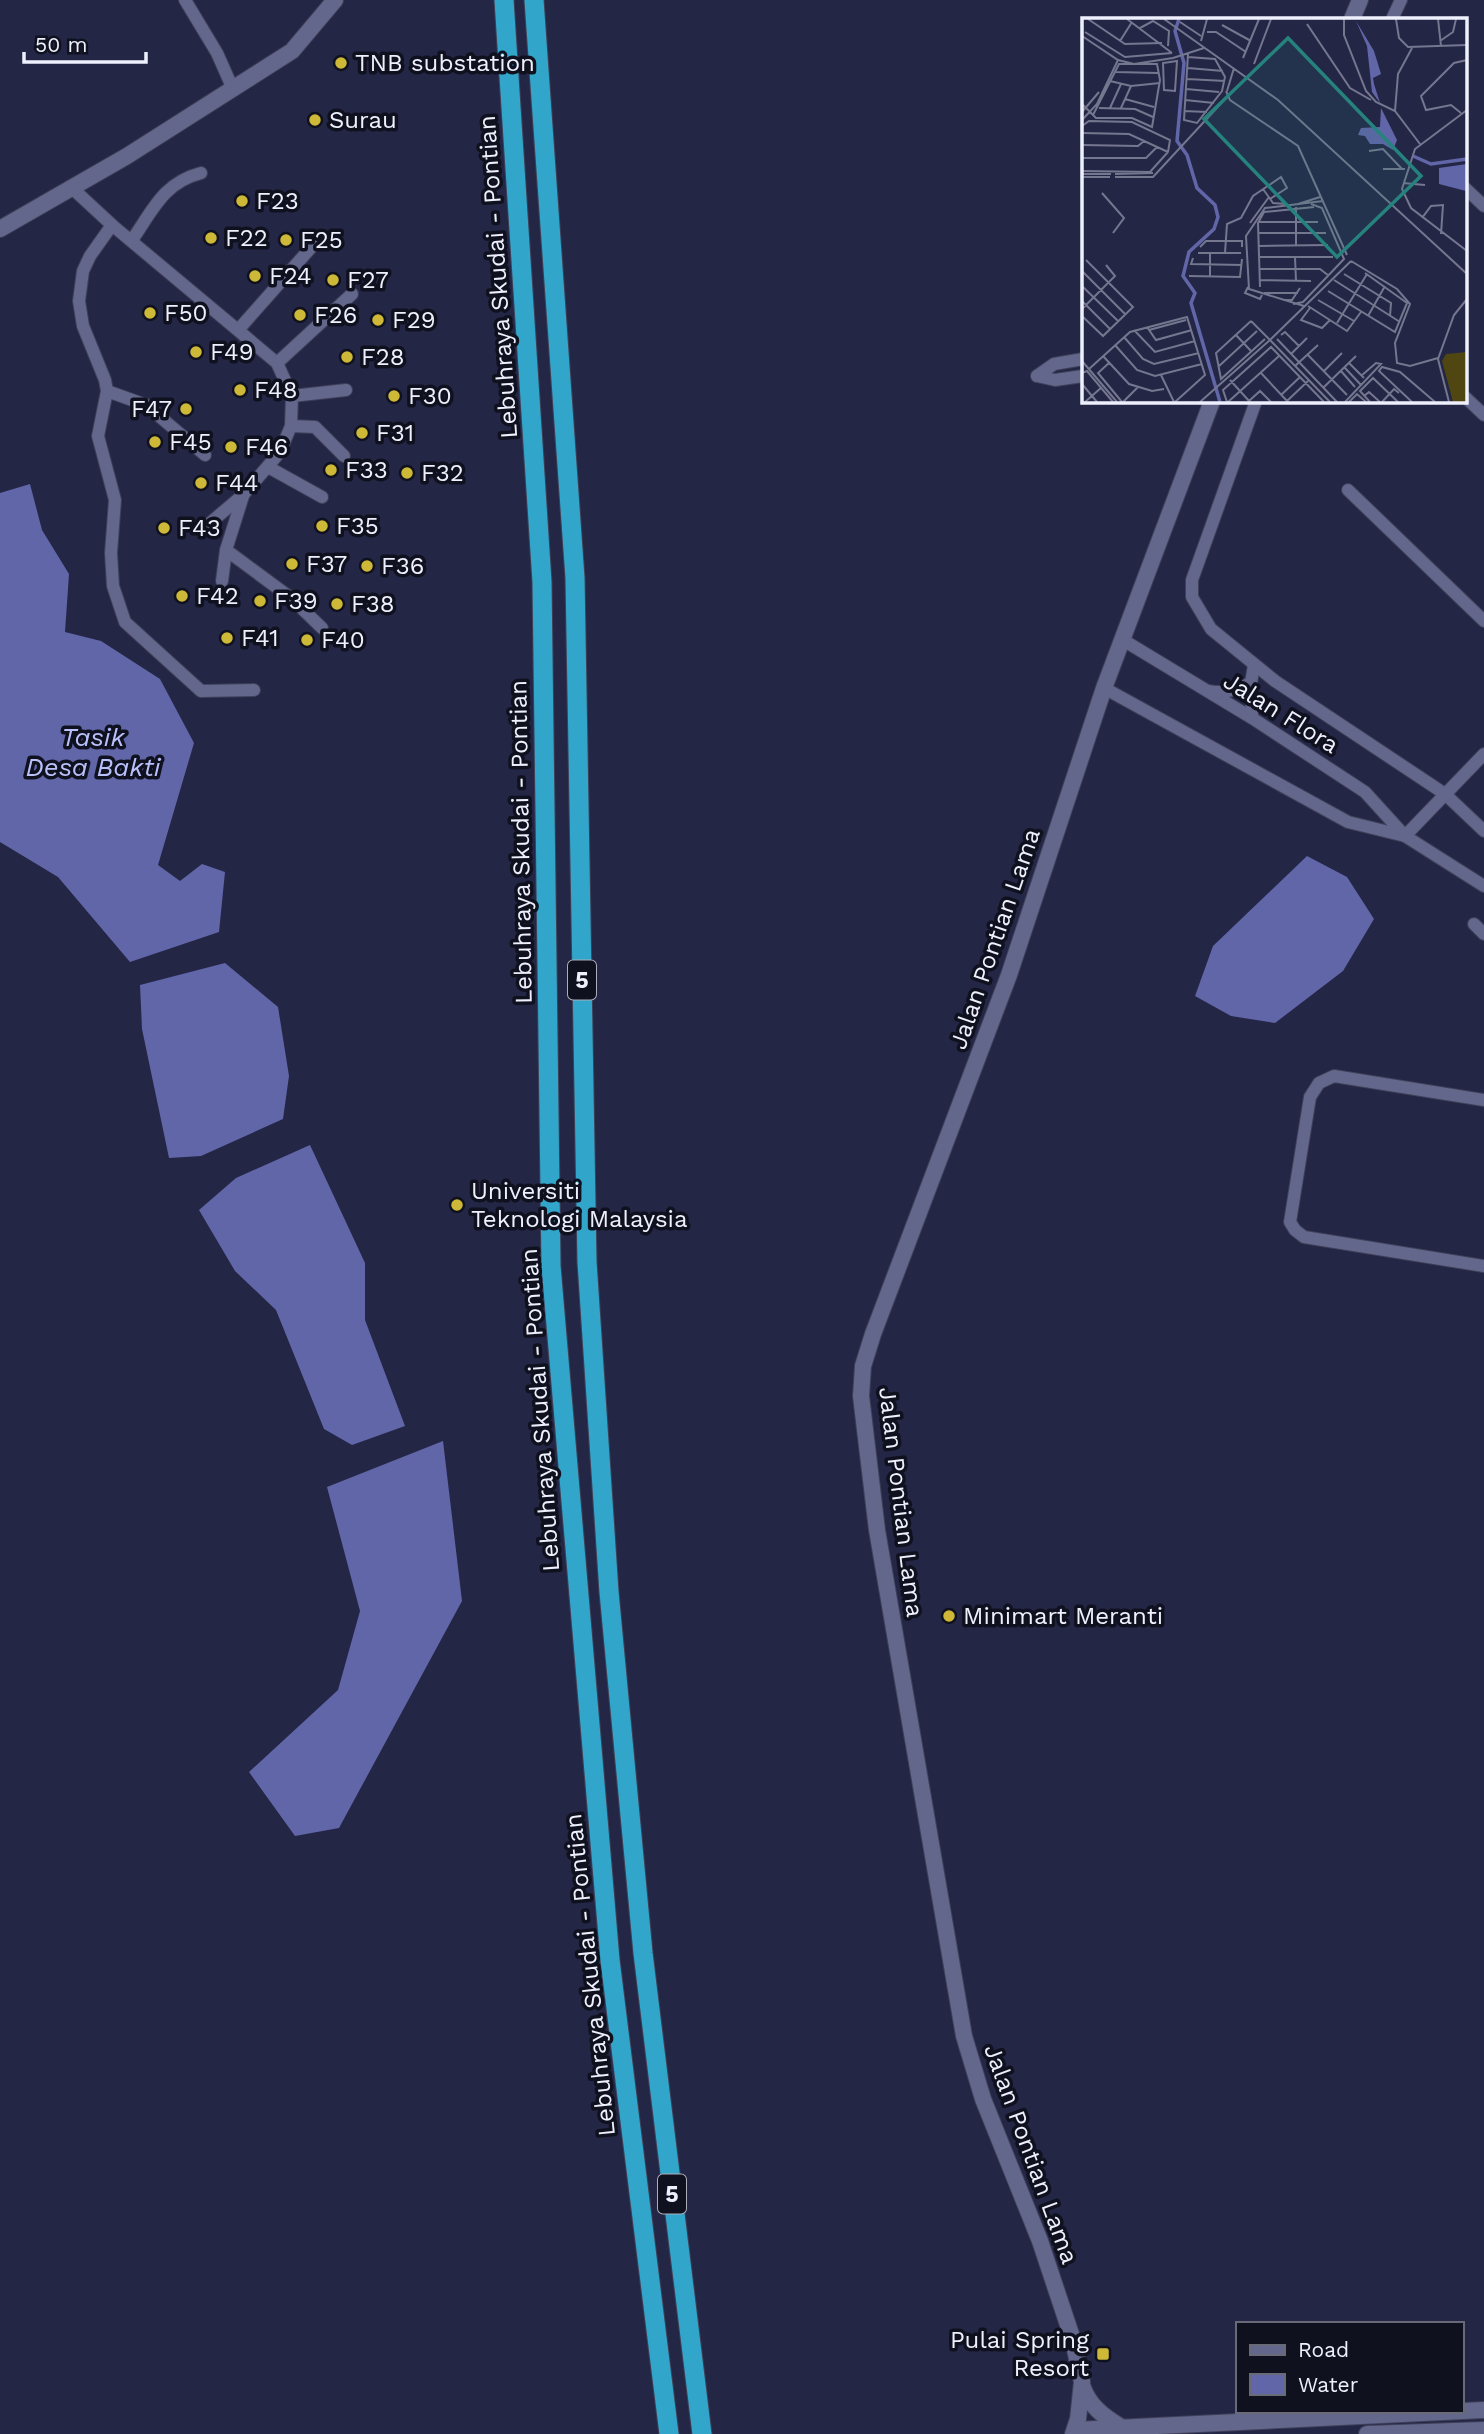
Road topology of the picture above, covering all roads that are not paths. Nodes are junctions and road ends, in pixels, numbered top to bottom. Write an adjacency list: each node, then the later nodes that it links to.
1 (185, 0): 9 (street)
2 (335, 0): 9 (street)
3 (504, 0): 63 (highway, Lebuhraya Skudai - Pontian / 5)
4 (534, 0): 64 (highway, 5)
5 (1360, 0): 7 (street)
6 (1401, 0): 8 (street)
7 (1352, 18)
8 (1392, 18)
9 (233, 89): 11 (street)
10 (201, 173): 16 (street)
11 (72, 187): 14 (street); 15 (street)
12 (1466, 189): 13 (street)
13 (1484, 206)
14 (112, 225): 16 (street); 24 (street)
15 (0, 229)
16 (132, 240): 19 (street)
17 (315, 243): 19 (street)
18 (352, 294): 21 (street)
19 (239, 329): 21 (street)
20 (1082, 359): 22 (street)
21 (277, 363): 25 (street)
22 (1082, 376)
23 (346, 390): 25 (street)
24 (107, 391): 31 (street); 46 (street)
25 (292, 396): 30 (street)
26 (1466, 398): 29 (street)
27 (1212, 402): 42 (street, Jalan Pontian Lama)
28 (1256, 402): 43 (street)
29 (1484, 415)
30 (291, 426): 32 (street); 33 (street)
31 (205, 456)
32 (344, 456)
33 (268, 467): 35 (street); 36 (street)
34 (1348, 490): 40 (street)
35 (243, 495): 37 (street); 38 (street)
36 (322, 497)
37 (210, 523)
38 (226, 551): 39 (street); 41 (street)
39 (222, 581)
40 (1484, 621)
41 (322, 628)
42 (1123, 640): 45 (street, Jalan Pontian Lama); 47 (street, Jalan Flora)
43 (1254, 665): 44 (street); 50 (street)
44 (1251, 683): 47 (street); 48 (street)
45 (1104, 688): 52 (street, Jalan Flora); 56 (street, Jalan Pontian Lama)
46 (254, 690)
47 (1204, 690): 48 (street, Jalan Flora)
48 (1251, 718): 52 (street, Jalan Flora)
49 (1484, 754): 50 (street)
50 (1445, 794): 51 (street); 52 (street)
51 (1484, 831)
52 (1405, 836): 53 (street, Jalan Flora)
53 (1484, 886)
54 (1484, 1100): 55 (street)
55 (1484, 1266)
56 (1082, 2382): 60 (street); 62 (street, Jalan Pontian Lama)
57 (1484, 2410): 58 (street)
58 (1463, 2411)
59 (1420, 2413): 60 (street)
60 (1121, 2427): 62 (street)
61 (1484, 2430): 65 (street)
62 (1074, 2432)
63 (669, 2434)
64 (702, 2434)
65 (1367, 2434)

